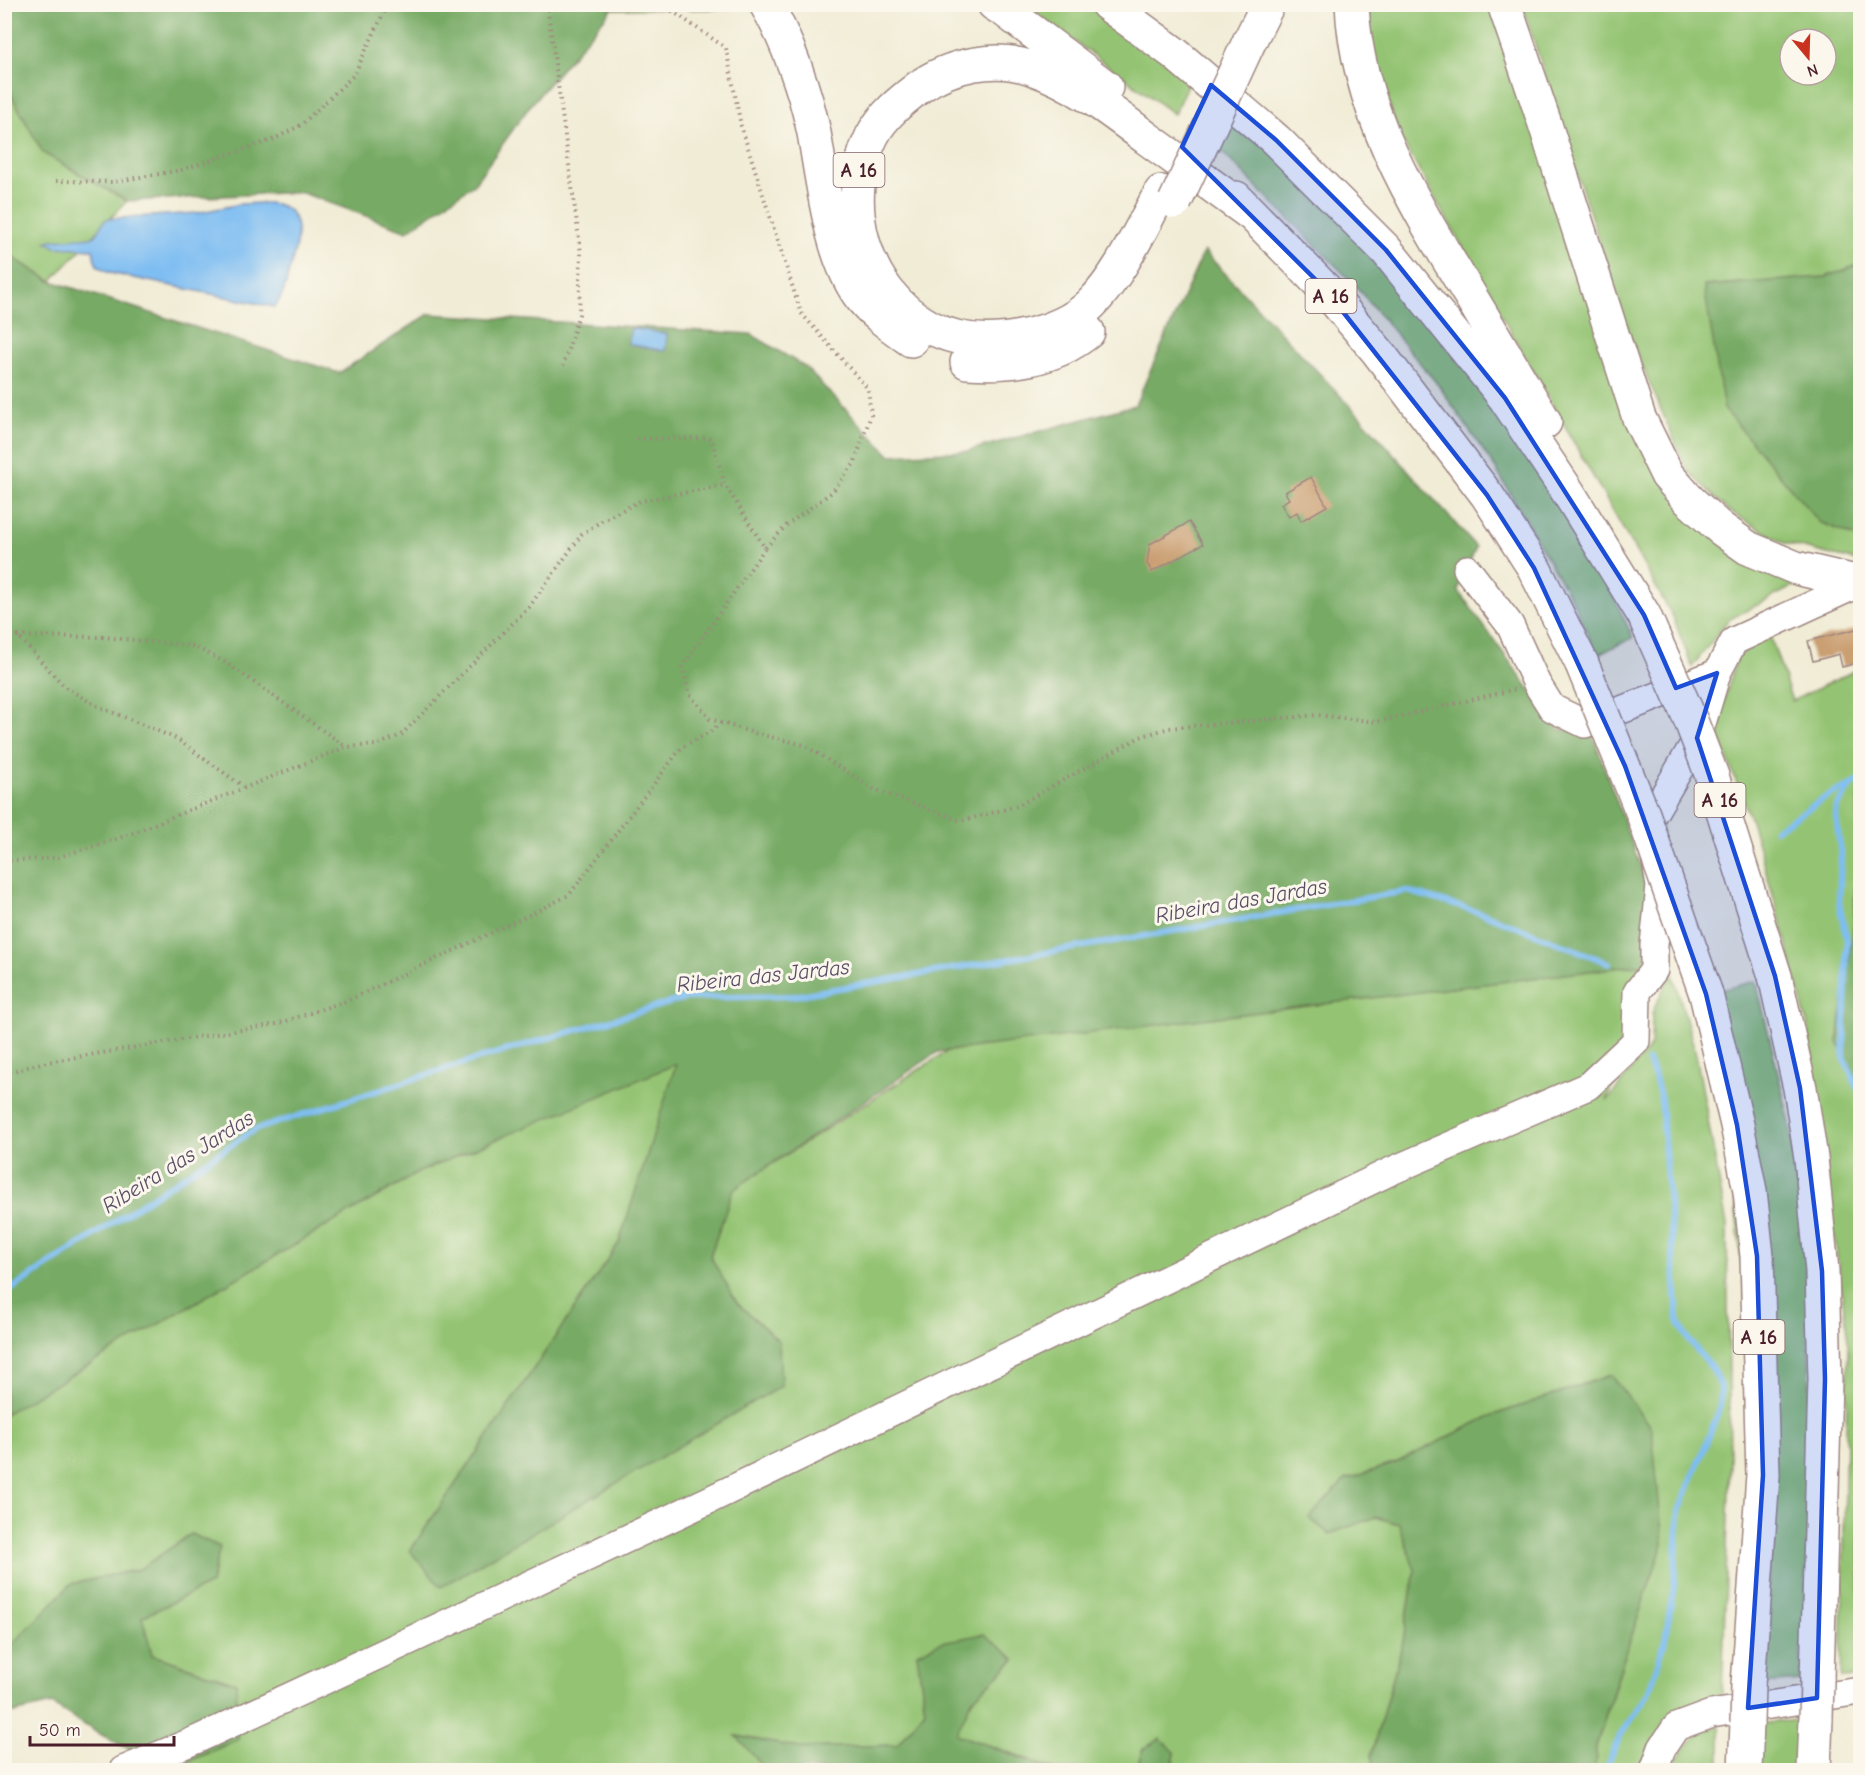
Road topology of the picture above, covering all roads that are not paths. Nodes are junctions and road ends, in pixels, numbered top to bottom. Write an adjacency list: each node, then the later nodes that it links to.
1 (766, 4): 8 (main road, A 16)
2 (994, 4): 9 (main road, A 16)
3 (1107, 4): 12 (main road, A 16)
4 (1268, 4): 7 (main road, A 16)
5 (1352, 4): 12 (main road, A 16)
6 (1504, 4): 11 (main road)
7 (1244, 26): 8 (main road, A 16, bridge)
8 (1168, 197): 9 (main road, A 16)
9 (1251, 214): 17 (main road, A 16, bridge)
10 (1467, 569): 13 (street)
11 (1860, 583): 13 (street)
12 (1647, 622): 18 (main road, A 16, bridge)
13 (1717, 673): 15 (street)
14 (1860, 1691): 16 (street)
15 (123, 1770)
16 (1654, 1770)
17 (1745, 1770)
18 (1814, 1770)

